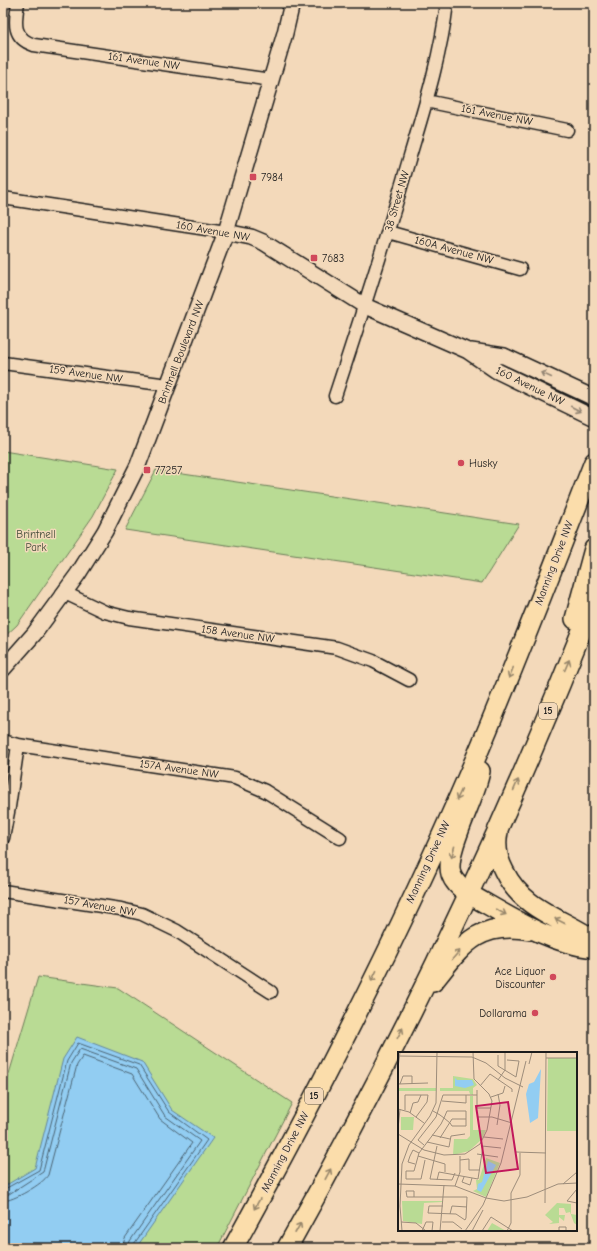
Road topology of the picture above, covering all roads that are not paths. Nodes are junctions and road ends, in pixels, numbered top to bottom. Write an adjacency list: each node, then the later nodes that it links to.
1 (18, 3): 4 (street, 161 Avenue NW)
2 (292, 3): 4 (street, Brintnell Boulevard NW)
3 (447, 3): 5 (street, 38 Street NW)
4 (271, 80): 8 (street, Brintnell Boulevard NW)
5 (426, 101): 6 (street, 161 Avenue NW); 9 (street, 38 Street NW)
6 (567, 130)
7 (3, 198): 8 (street, 160 Avenue NW)
8 (226, 232): 11 (street, 160 Avenue NW); 14 (street, Brintnell Boulevard NW)
9 (388, 232): 10 (street, 160A Avenue NW); 11 (street, 38 Street NW)
10 (520, 268)
11 (364, 306): 12 (street, 160 Avenue NW); 15 (street, 38 Street NW)
12 (468, 351): 16 (street, 160 Avenue NW, one-way to 12); 17 (street, 160 Avenue NW, one-way to 17)
13 (3, 363): 14 (street, 159 Avenue NW)
14 (168, 385): 20 (street, Brintnell Boulevard NW)
15 (335, 396)
16 (594, 398)
17 (594, 418)
18 (594, 462): 25 (main road, Manning Drive NW, one-way to 25)
19 (594, 549): 22 (main road)
20 (65, 593): 23 (street, Brintnell Boulevard NW); 24 (street, 158 Avenue NW)
21 (594, 600): 22 (main road, 15)
22 (578, 640): 28 (main road, 15, one-way to 22)
23 (3, 669)
24 (409, 680)
25 (486, 734): 32 (main road, one-way to 32); 38 (main road, Manning Drive NW / 15, one-way to 38)
26 (3, 741): 27 (street, 157A Avenue NW)
27 (18, 745): 29 (street); 30 (street, 157A Avenue NW)
28 (501, 821): 32 (main road); 34 (main road, one-way to 28)
29 (3, 838)
30 (340, 838)
31 (3, 891): 36 (street, 157 Avenue NW)
32 (467, 893): 33 (main road, one-way to 33); 37 (main road)
33 (541, 932): 35 (main road); 37 (main road, one-way to 33)
34 (594, 940)
35 (594, 948)
36 (271, 992)
37 (413, 1007): 39 (main road, one-way to 37)
38 (233, 1248)
39 (287, 1248)

